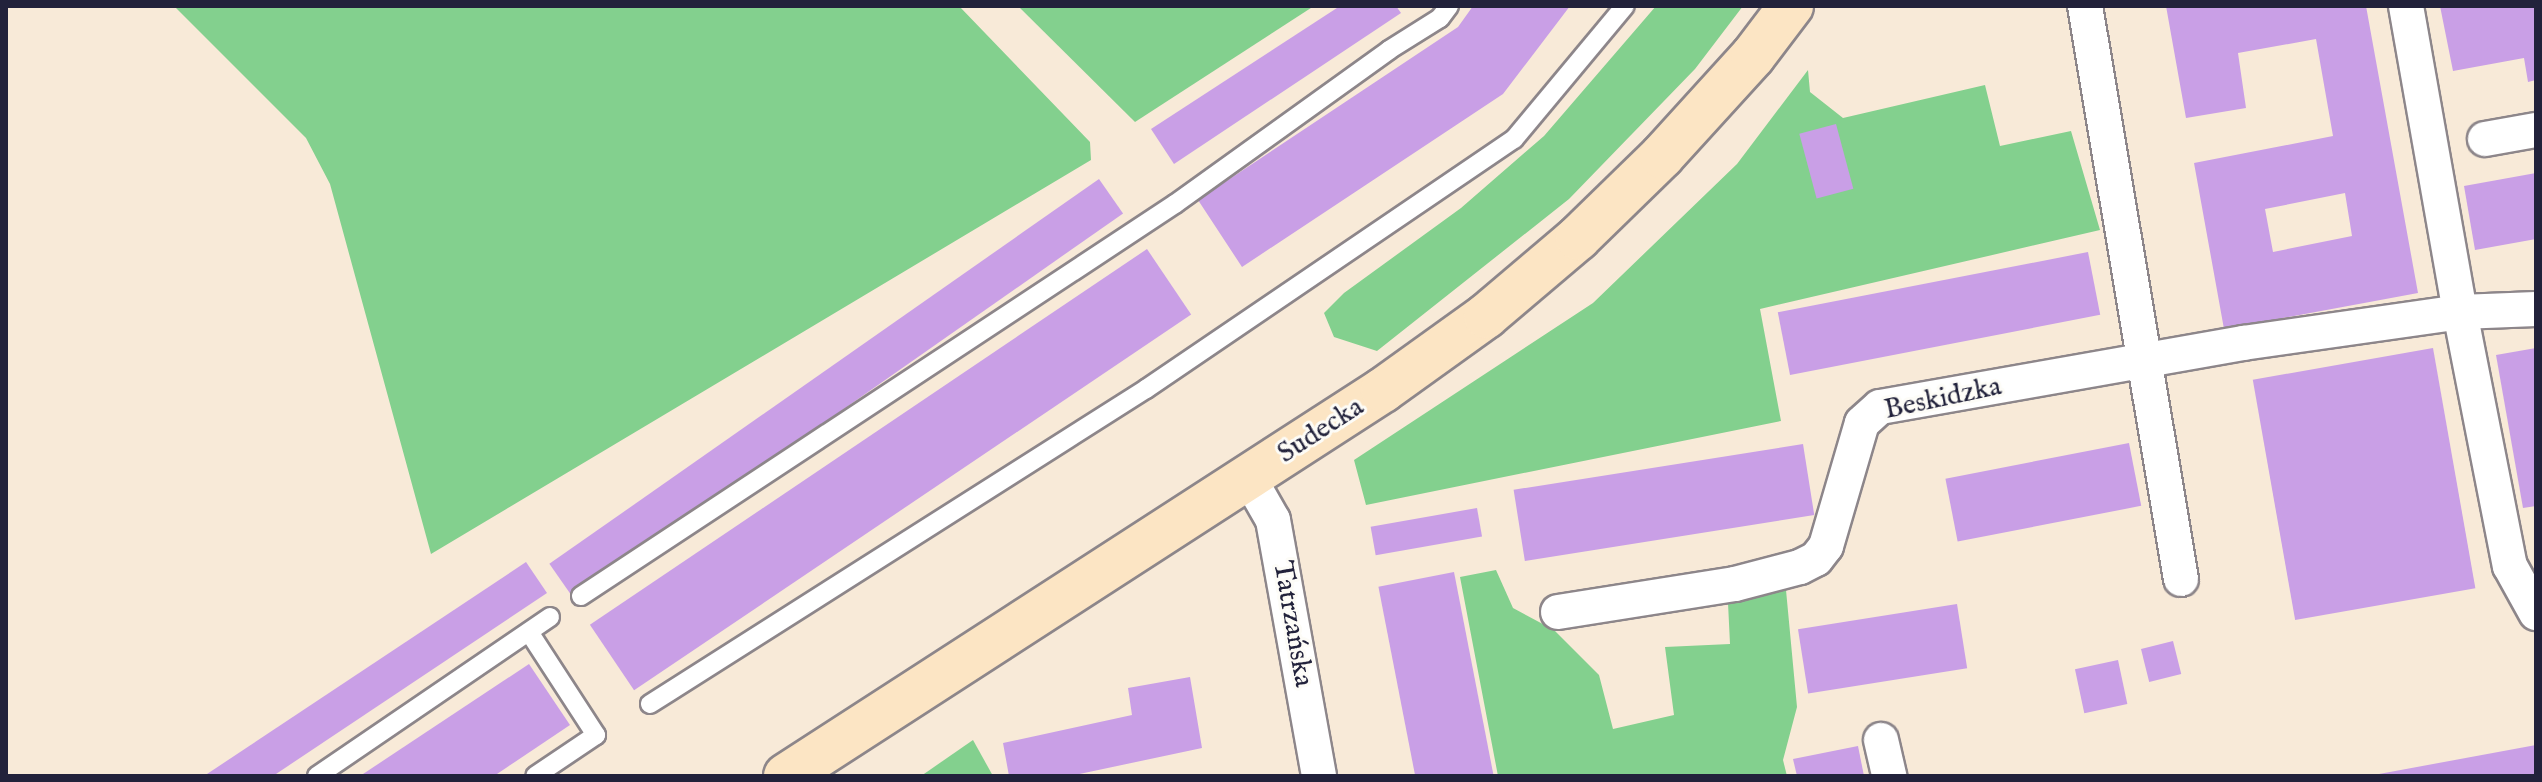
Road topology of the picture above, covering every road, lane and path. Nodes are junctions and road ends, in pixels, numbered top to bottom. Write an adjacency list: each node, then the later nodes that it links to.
1 (1449, 6): 13 (lane)
2 (1625, 6): 18 (lane)
3 (1791, 6): 11 (street, Sudecka)
4 (2085, 6): 10 (street)
5 (2406, 6): 9 (street)
6 (2536, 130): 7 (street)
7 (2485, 139)
8 (2535, 309): 9 (street)
9 (2460, 312): 10 (street); 15 (street)
10 (2146, 359): 12 (street); 14 (street, Beskidzka)
11 (1249, 478): 22 (street, Sudecka); 23 (street, Tatrzańska)
12 (2181, 579)
13 (581, 596)
14 (1558, 612)
15 (2536, 613)
16 (550, 617): 17 (lane)
17 (529, 632): 20 (lane); 21 (lane)
18 (650, 704)
19 (1881, 740): 24 (street)
20 (317, 776)
21 (535, 776)
22 (786, 776)
23 (1319, 776)
24 (1889, 776)

